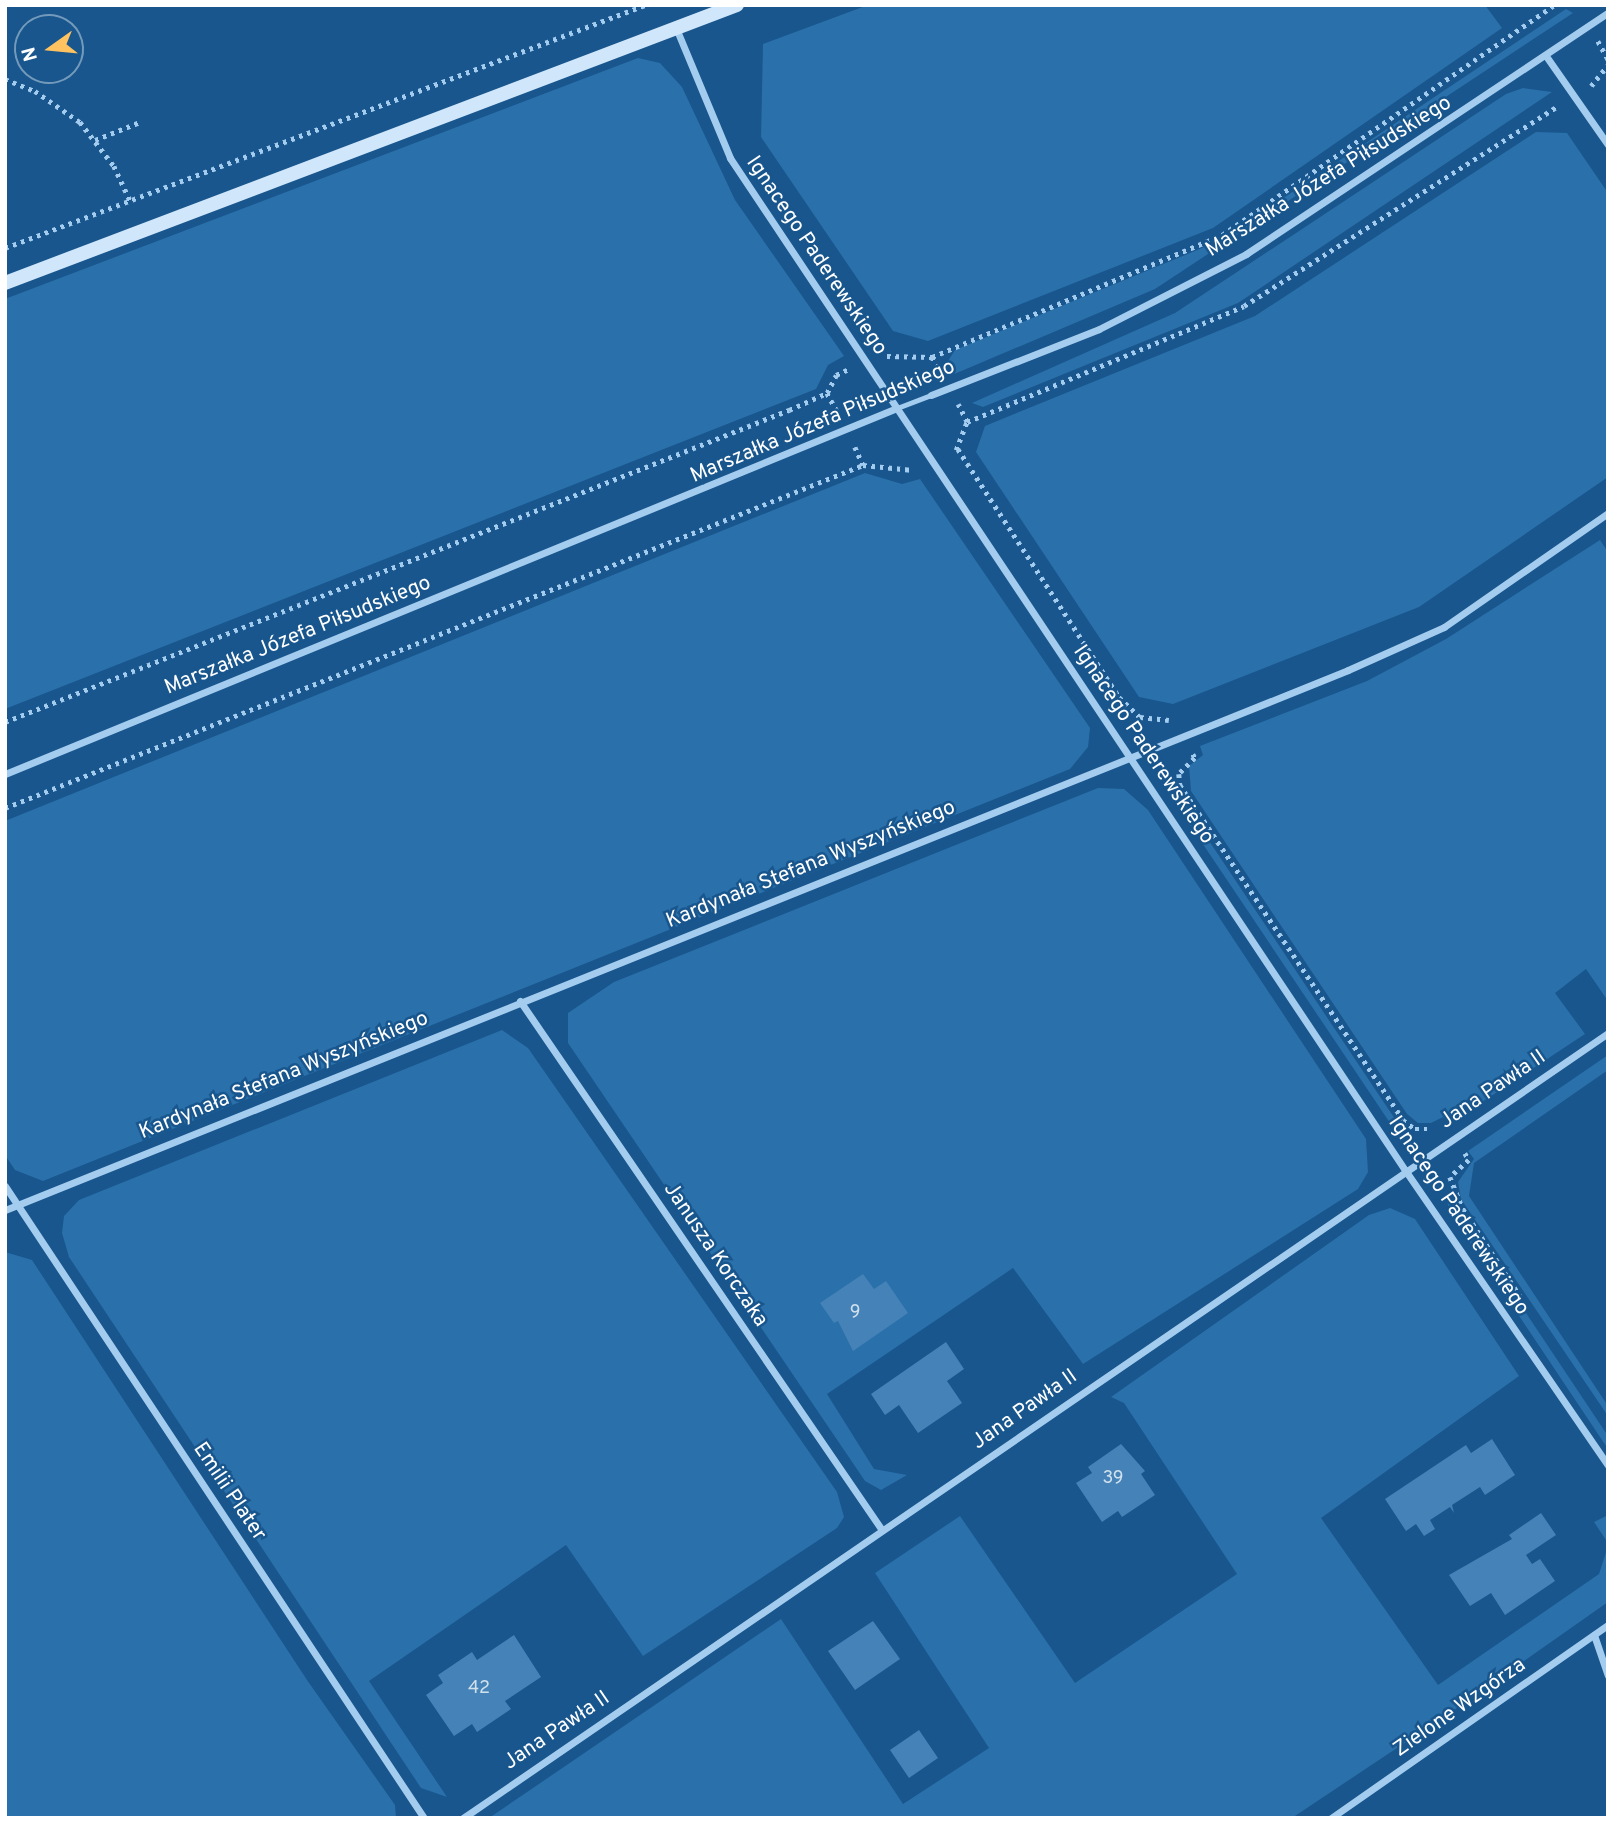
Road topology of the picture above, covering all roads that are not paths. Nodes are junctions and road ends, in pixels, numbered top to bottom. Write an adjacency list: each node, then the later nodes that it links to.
1 (737, 5): 3 (street)
2 (1608, 13): 4 (street, Marszałka Józefa Piłsudskiego)
3 (677, 28): 6 (street); 8 (street, Ignacego Paderewskiego)
4 (1546, 56): 5 (street); 7 (street, Marszałka Józefa Piłsudskiego)
5 (1608, 145)
6 (5, 283)
7 (931, 395): 8 (lane, Marszałka Józefa Piłsudskiego)
8 (897, 408): 10 (street, Ignacego Paderewskiego); 11 (street, Marszałka Józefa Piłsudskiego)
9 (1608, 513): 10 (street, Kardynała Stefana Wyszyńskiego)
10 (1129, 756): 12 (street, Kardynała Stefana Wyszyńskiego); 14 (street, Ignacego Paderewskiego)
11 (5, 774)
12 (520, 1000): 16 (street, Kardynała Stefana Wyszyńskiego); 19 (street, Janusza Korczaka)
13 (1608, 1033): 14 (street, Jana Pawła II)
14 (1405, 1170): 18 (street, Ignacego Paderewskiego); 19 (street, Jana Pawła II)
15 (5, 1186): 16 (street, Emilii Plater)
16 (16, 1202): 17 (street, Kardynała Stefana Wyszyńskiego); 23 (street, Emilii Plater)
17 (5, 1210)
18 (1608, 1465)
19 (881, 1530): 24 (street, Jana Pawła II)
20 (1608, 1625): 21 (street, Zielone Wzgórza)
21 (1594, 1635): 22 (street); 25 (street, Zielone Wzgórza)
22 (1608, 1676)
23 (424, 1818)
24 (463, 1818)
25 (1331, 1818)

